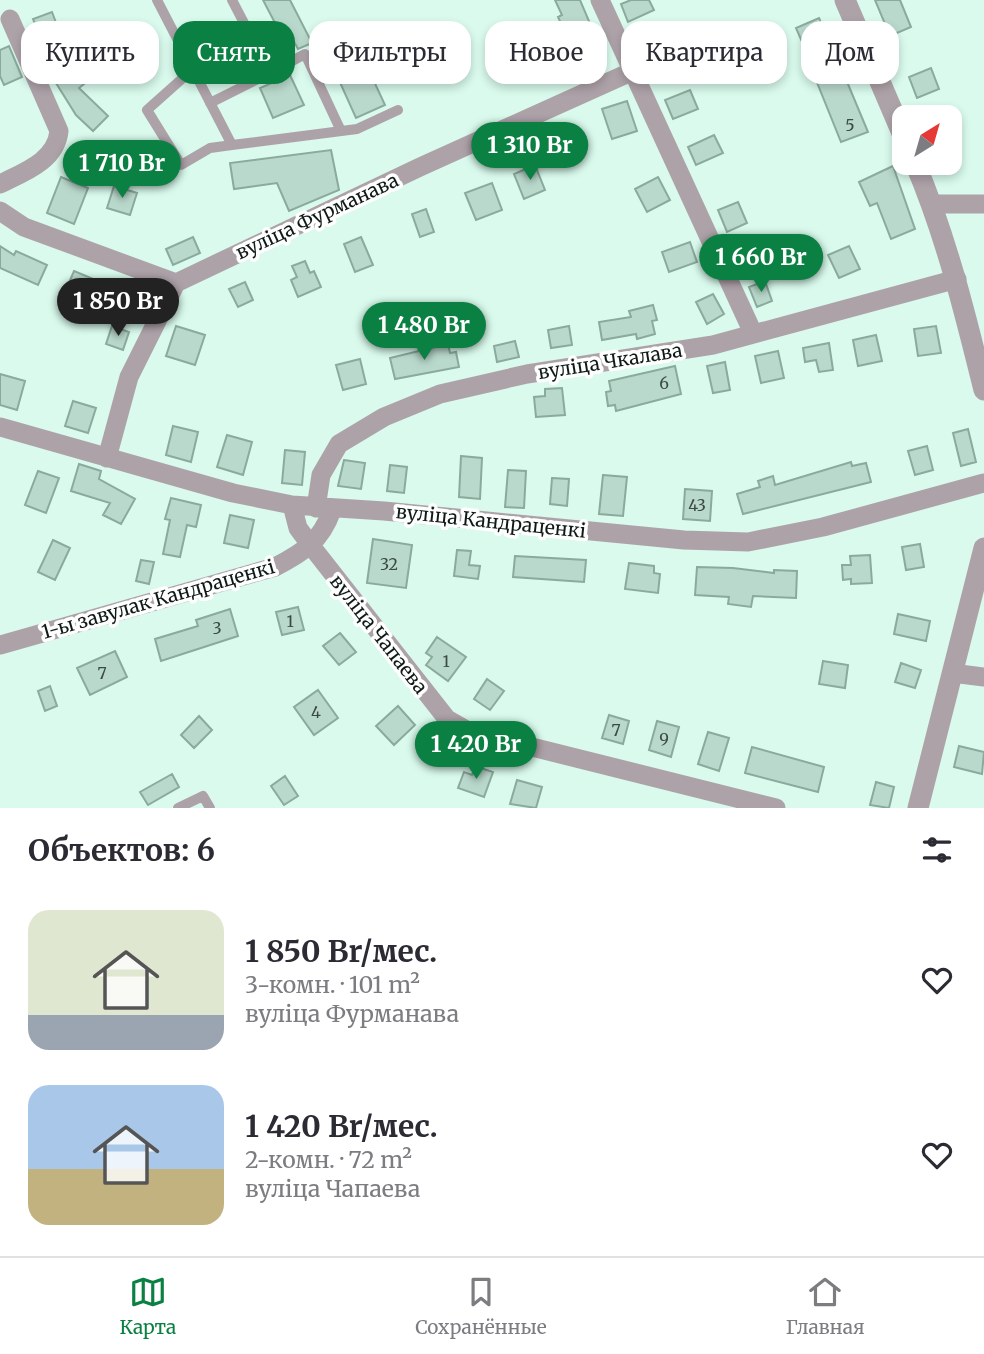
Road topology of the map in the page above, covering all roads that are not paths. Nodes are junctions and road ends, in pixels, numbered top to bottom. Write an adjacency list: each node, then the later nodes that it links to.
1 (157, 0): 7 (lane)
2 (232, 0): 6 (lane)
3 (600, 0): 8 (street)
4 (845, 0): 17 (street)
5 (10, 19): 21 (street)
6 (243, 21)
7 (173, 31)
8 (621, 44)
9 (295, 59): 18 (lane)
10 (621, 77): 26 (street, вуліца Фурманава)
11 (177, 84): 19 (lane)
12 (200, 84): 15 (lane)
13 (248, 84): 15 (lane)
14 (640, 84): 27 (street)
15 (210, 103): 19 (lane)
16 (398, 110): 18 (lane)
17 (892, 110)
18 (341, 131): 19 (lane)
19 (232, 145)
20 (920, 175): 22 (street)
21 (0, 184)
22 (933, 204): 23 (street); 25 (street)
23 (984, 204)
24 (0, 211): 26 (street)
25 (957, 279): 27 (street, вуліца Чкалава); 28 (street)
26 (176, 283): 30 (street)
27 (753, 333): 33 (street, вуліца Чкалава)
28 (984, 390)
29 (0, 427): 30 (street, вуліца Кандраценкі)
30 (107, 458): 32 (street, вуліца Кандраценкі)
31 (984, 483): 33 (street, вуліца Кандраценкі)
32 (292, 505): 33 (street, вуліца Кандраценкі); 34 (street, вуліца Чапаева)
33 (324, 509): 34 (street)
34 (312, 547): 36 (street, 1-ы завулак Кандраценкі); 39 (street, вуліца Чапаева)
35 (984, 548): 37 (street)
36 (0, 645)
37 (952, 673): 38 (street); 43 (street)
38 (984, 677)
39 (730, 803): 42 (street, вуліца Чапаева)
40 (178, 808): 41 (lane)
41 (210, 808)
42 (776, 808)
43 (918, 808)

